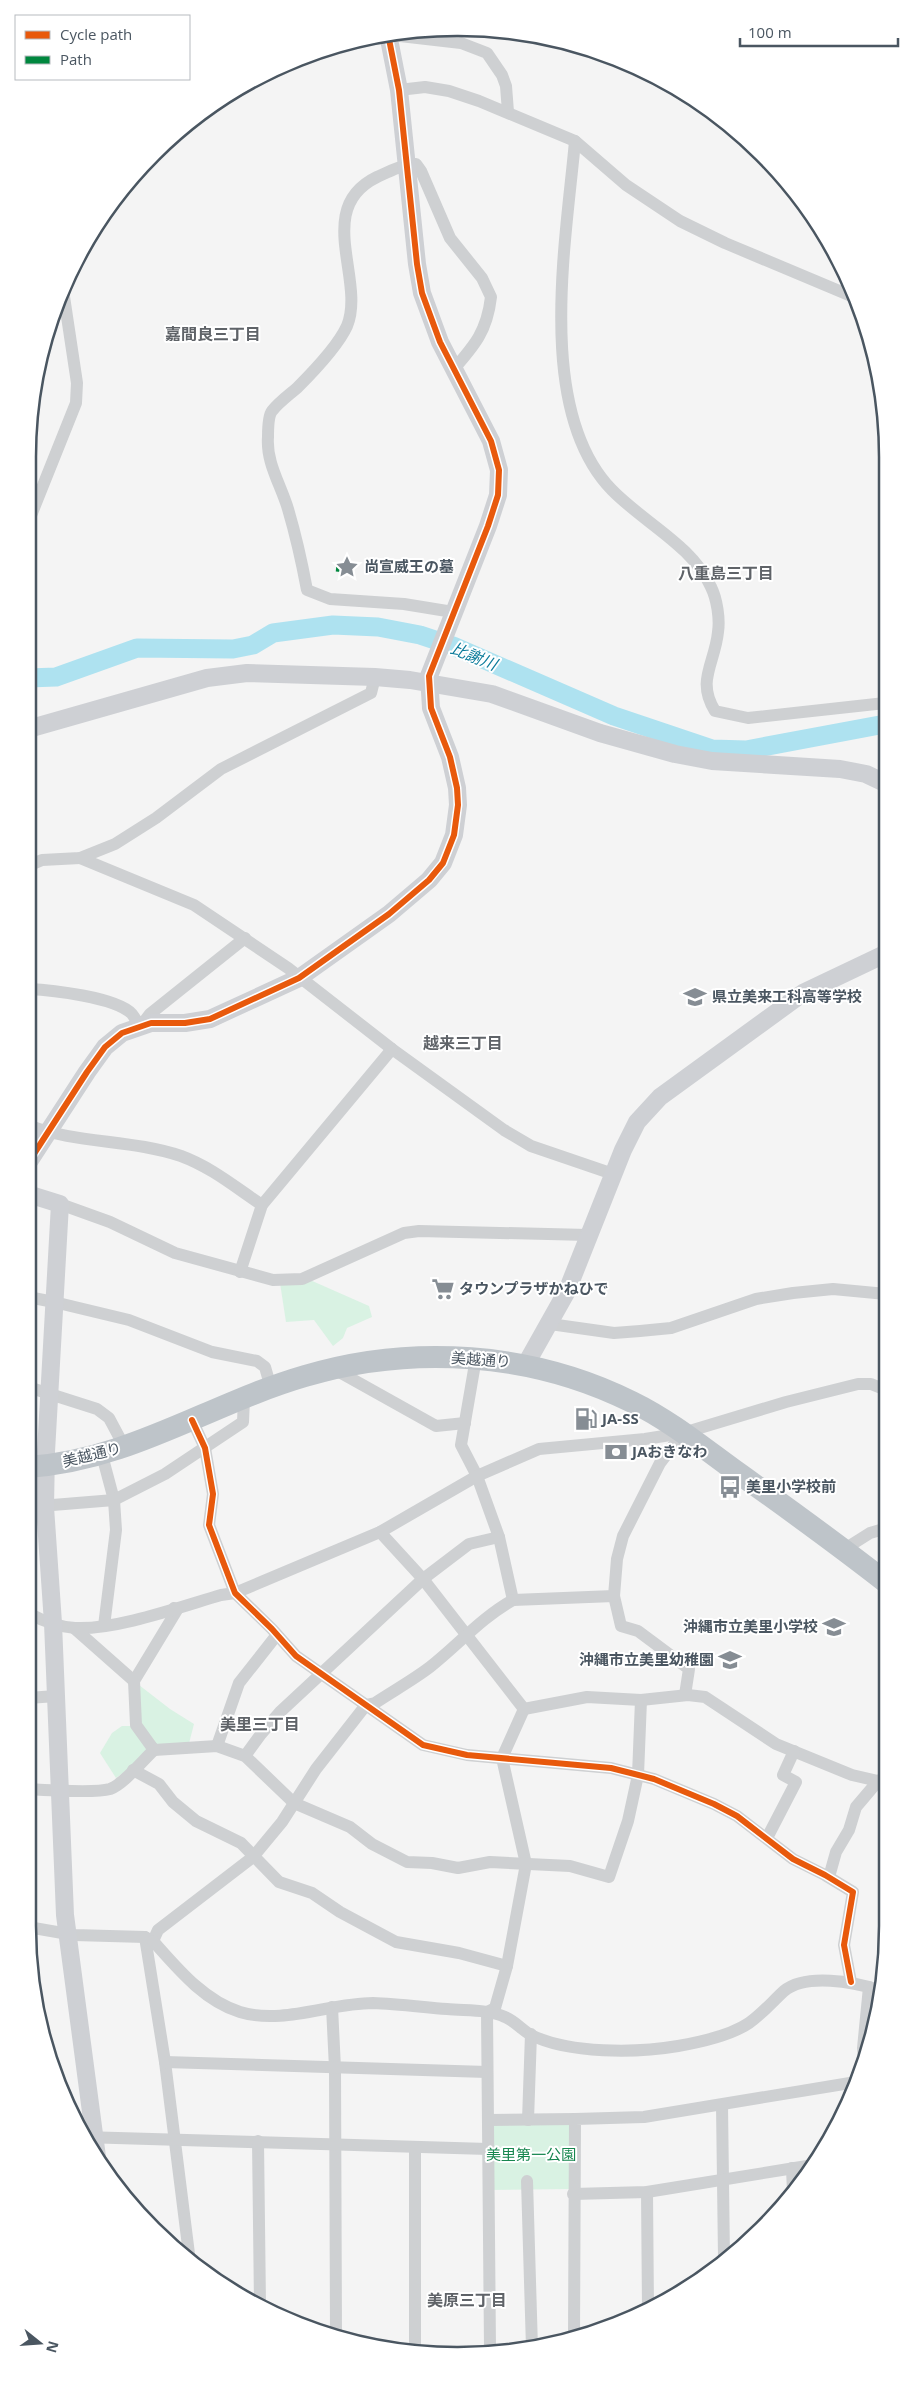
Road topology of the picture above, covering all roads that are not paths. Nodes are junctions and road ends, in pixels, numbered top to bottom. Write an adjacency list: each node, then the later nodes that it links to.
1 (419, 38): 4 (street)
2 (390, 42): 3 (street)
3 (399, 90): 4 (street); 6 (street)
4 (508, 112): 5 (street)
5 (575, 141): 7 (street); 14 (street)
6 (406, 165): 9 (street); 9 (street); 11 (street)
7 (846, 294)
8 (65, 304): 10 (street)
9 (454, 370): 11 (street)
10 (36, 503)
11 (450, 620): 13 (street)
12 (375, 677): 13 (street); 15 (street); 17 (street)
13 (428, 684): 16 (street); 21 (street)
14 (879, 704)
15 (36, 727)
16 (879, 780)
17 (80, 858): 18 (street); 19 (street)
18 (36, 863)
19 (245, 938): 21 (street); 23 (street)
20 (879, 957): 28 (street)
21 (299, 978): 23 (street); 24 (street)
22 (36, 990): 23 (street)
23 (140, 1027): 26 (street)
24 (392, 1049): 28 (street); 31 (street)
25 (36, 1128): 26 (street)
26 (48, 1132): 27 (street); 31 (street)
27 (36, 1151)
28 (613, 1174): 32 (street)
29 (36, 1196): 30 (street)
30 (60, 1204): 33 (street); 36 (street)
31 (262, 1205): 33 (street)
32 (588, 1235): 33 (street); 37 (street)
33 (240, 1272)
34 (879, 1293): 37 (street)
35 (36, 1299): 36 (street)
36 (54, 1302): 42 (street); 44 (street)
37 (550, 1324): 39 (street)
38 (476, 1358): 39 (highway, 美越通り); 40 (highway, 美越通り); 47 (street)
39 (526, 1364): 48 (highway, 美越通り)
40 (334, 1369): 42 (highway, 美越通り); 47 (street)
41 (879, 1387): 48 (street)
42 (270, 1388): 45 (highway, 美越通り)
43 (36, 1390): 44 (street)
44 (50, 1394): 49 (street); 52 (street)
45 (244, 1398): 46 (highway, 美越通り); 50 (street)
46 (192, 1420): 49 (highway, 美越通り); 50 (street)
47 (465, 1423): 53 (street)
48 (683, 1433): 53 (street); 60 (highway, 美越通り); 64 (street)
49 (125, 1448): 51 (highway, 美越通り)
50 (205, 1448): 54 (street); 63 (street)
51 (102, 1455): 52 (highway, 美越通り); 54 (street)
52 (36, 1467): 56 (street)
53 (477, 1476): 58 (street); 59 (street)
54 (114, 1500): 56 (street); 69 (street)
55 (36, 1507): 56 (street)
56 (45, 1507): 68 (street)
57 (879, 1530): 60 (street)
58 (380, 1532): 62 (street); 63 (street)
59 (499, 1538): 62 (street); 65 (street)
60 (843, 1550): 61 (highway, 美越通り)
61 (879, 1577)
62 (423, 1579): 71 (street); 73 (street)
63 (235, 1593): 66 (street); 72 (street)
64 (614, 1596): 65 (street); 75 (street)
65 (513, 1600): 71 (street)
66 (174, 1608): 69 (street); 74 (street)
67 (36, 1616): 68 (street)
68 (53, 1623): 70 (street); 76 (street)
69 (104, 1626): 70 (street)
70 (74, 1628): 74 (street)
71 (467, 1634): 79 (street); 80 (street)
72 (276, 1636): 73 (street); 81 (street)
73 (322, 1675): 79 (street); 84 (street)
74 (134, 1681): 82 (street)
75 (685, 1695): 78 (street); 83 (street)
76 (56, 1696): 77 (street); 91 (street)
77 (36, 1697)
78 (641, 1700): 80 (street); 87 (street)
79 (366, 1705): 85 (street); 92 (street)
80 (524, 1709): 85 (street)
81 (218, 1746): 82 (street); 84 (street)
82 (154, 1750): 86 (street)
83 (794, 1751): 88 (street); 93 (street)
84 (244, 1756): 92 (street)
85 (502, 1758): 87 (street); 95 (street)
86 (134, 1770): 91 (street); 94 (street)
87 (638, 1775): 93 (street); 95 (street)
88 (879, 1779)
89 (879, 1782): 96 (street)
90 (36, 1790): 91 (street)
91 (59, 1791): 98 (street)
92 (294, 1803): 94 (street); 95 (street)
93 (767, 1838): 96 (street)
94 (253, 1857): 99 (street); 100 (street)
95 (526, 1864): 100 (street)
96 (829, 1877): 101 (street)
97 (36, 1928): 98 (street)
98 (67, 1934): 99 (street); 116 (street)
99 (149, 1939): 104 (street); 108 (street)
100 (507, 1966): 105 (street)
101 (852, 1982): 102 (street); 107 (street)
102 (874, 1988)
103 (873, 1992): 106 (street)
104 (332, 2007): 105 (street); 109 (street)
105 (487, 2012): 107 (street); 110 (street)
106 (869, 2017)
107 (531, 2034): 115 (street)
108 (165, 2062): 109 (street); 118 (street)
109 (335, 2068): 110 (street); 120 (street)
110 (487, 2072): 114 (street)
111 (848, 2083): 112 (street)
112 (722, 2104): 113 (street); 126 (street)
113 (575, 2119): 115 (street); 129 (street)
114 (489, 2120): 115 (street); 122 (street)
115 (528, 2120)
116 (88, 2127)
117 (94, 2137): 118 (street)
118 (174, 2140): 119 (street); 130 (street)
119 (258, 2141): 120 (street); 132 (street)
120 (335, 2144): 121 (street); 134 (street)
121 (415, 2147): 122 (street); 137 (street)
122 (488, 2149): 138 (street)
123 (803, 2166): 124 (street)
124 (792, 2168): 126 (street); 127 (street)
125 (527, 2181): 136 (street)
126 (724, 2181): 128 (street); 131 (street)
127 (793, 2181)
128 (647, 2192): 129 (street); 133 (street)
129 (573, 2194): 135 (street)
130 (188, 2249)
131 (724, 2251)
132 (260, 2297)
133 (648, 2301)
134 (336, 2328)
135 (574, 2330)
136 (532, 2340)
137 (415, 2344)
138 (490, 2345)

